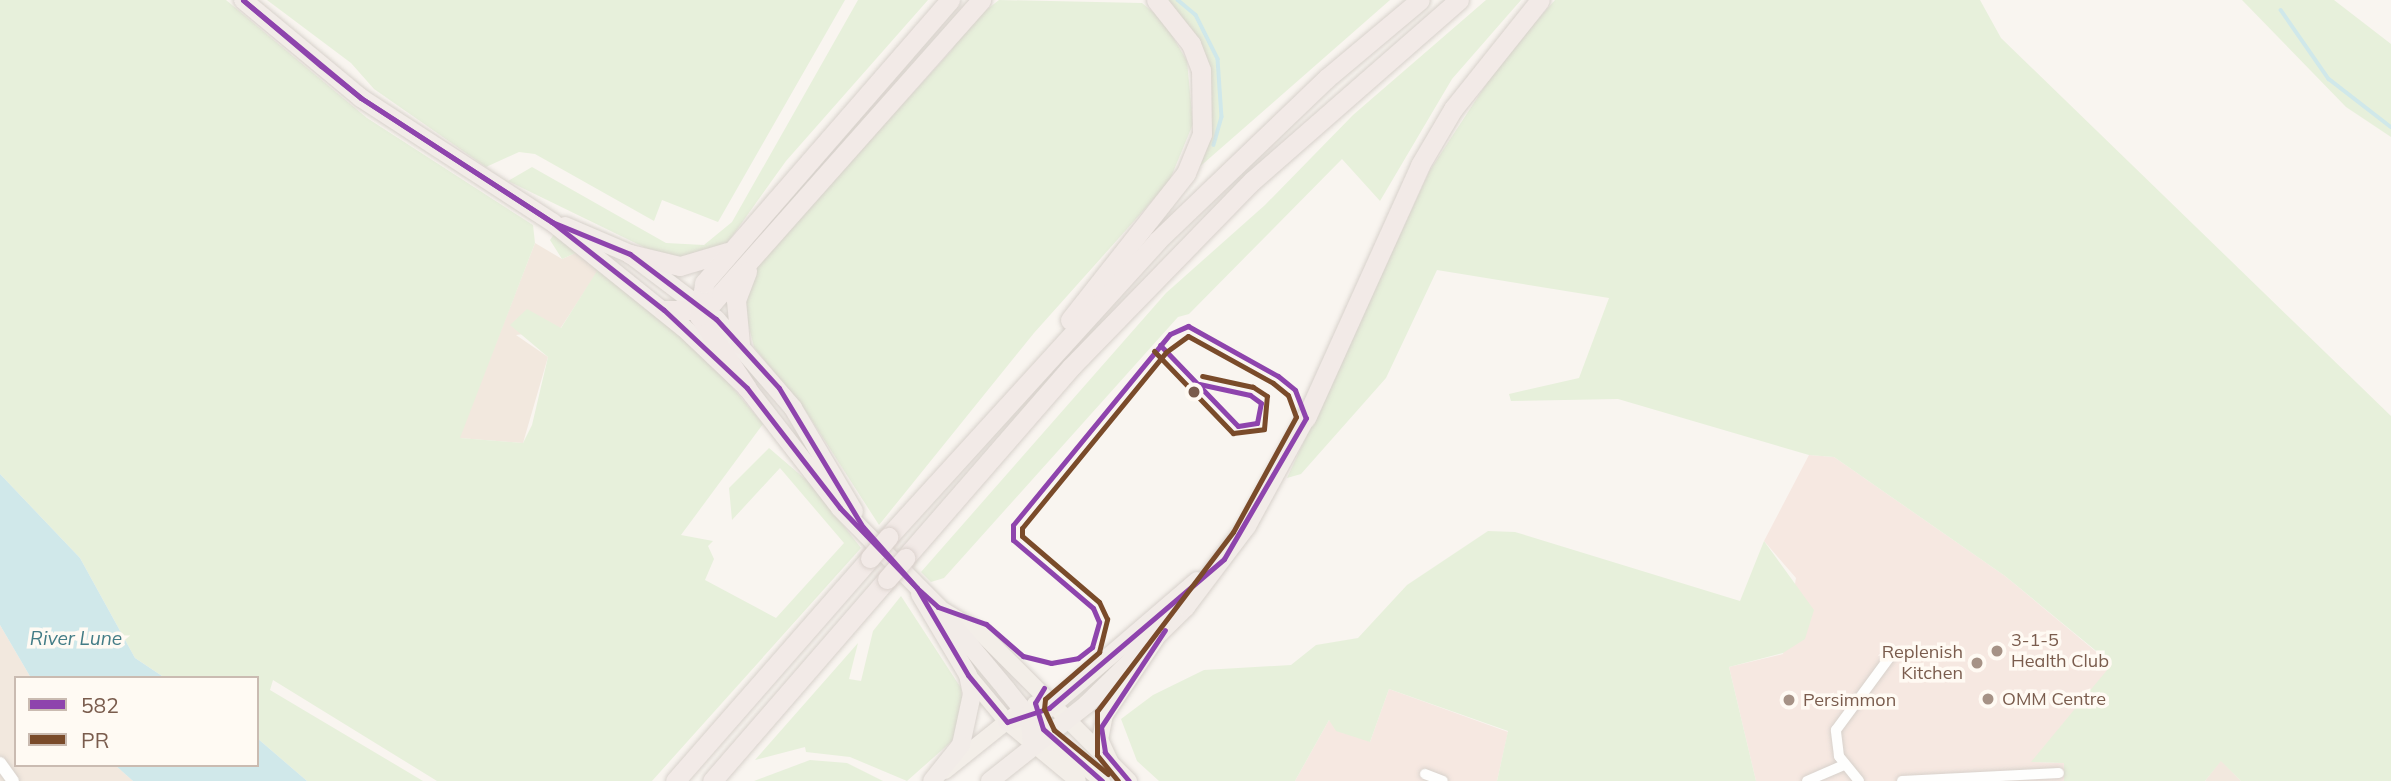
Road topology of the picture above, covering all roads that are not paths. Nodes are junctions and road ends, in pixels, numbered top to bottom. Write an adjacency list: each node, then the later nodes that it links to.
1 (243, 0): 8 (highway)
2 (950, 0): 9 (highway)
3 (981, 0): 11 (highway)
4 (1156, 0): 15 (highway)
5 (1420, 0): 15 (highway)
6 (1458, 0): 36 (highway, bridge)
7 (1540, 0): 17 (highway)
8 (552, 222): 10 (highway); 13 (highway)
9 (731, 250): 10 (highway); 12 (highway)
10 (630, 254): 12 (highway)
11 (754, 257): 12 (highway); 14 (highway)
12 (700, 307): 13 (highway); 14 (highway); 16 (highway)
13 (664, 310): 16 (highway)
14 (740, 344): 18 (highway)
15 (1036, 370): 35 (highway, bridge)
16 (747, 388): 18 (highway)
17 (1306, 418): 19 (highway)
18 (863, 527): 20 (highway)
19 (1224, 559): 21 (highway); 24 (highway)
20 (917, 588): 23 (highway); 24 (highway)
21 (1156, 639): 26 (highway); 32 (main road)
22 (1892, 654): 29 (street)
23 (968, 675): 25 (main road); 33 (highway)
24 (1035, 709): 25 (highway); 26 (main road); 27 (highway)
25 (1007, 722): 27 (main road); 33 (main road)
26 (1064, 723): 27 (highway); 32 (main road)
27 (1040, 741): 37 (highway); 38 (main road); 39 (main road)
28 (0, 763): 34 (street)
29 (1844, 765): 41 (street); 42 (street)
30 (2059, 773): 43 (street)
31 (1425, 774): 40 (street)
32 (1124, 777)
33 (934, 779)
34 (13, 781)
35 (675, 781)
36 (712, 781)
37 (990, 781)
38 (1078, 781)
39 (1102, 781)
40 (1443, 781)
41 (1807, 781)
42 (1859, 781)
43 (1902, 781)

